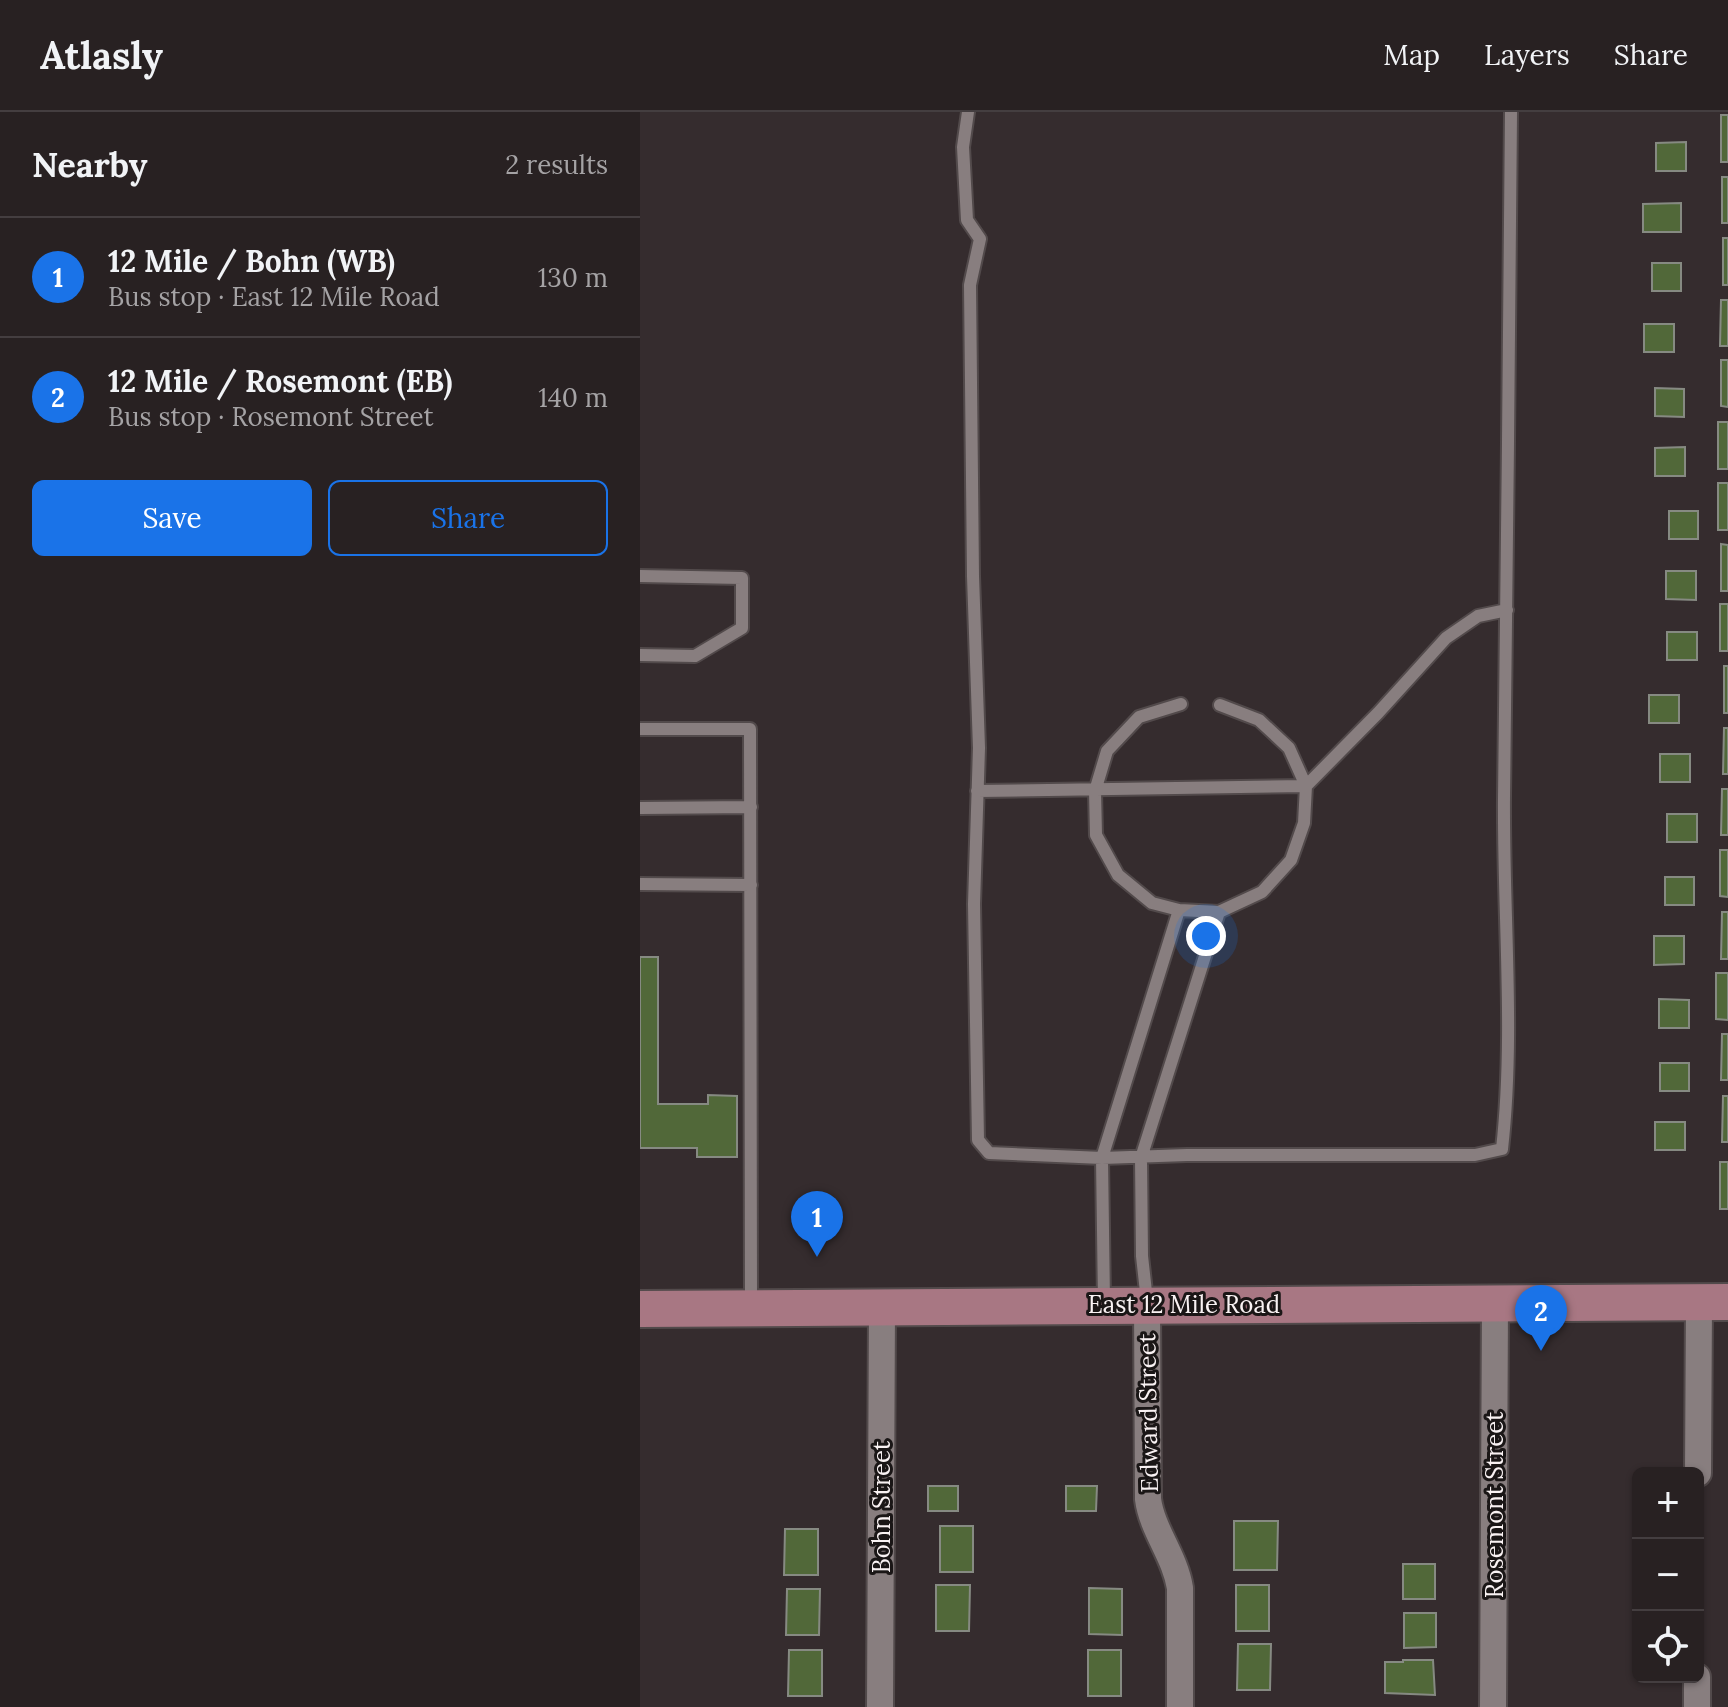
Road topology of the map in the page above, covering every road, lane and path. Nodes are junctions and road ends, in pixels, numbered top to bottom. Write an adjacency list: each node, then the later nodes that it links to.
1 (968, 112): 10 (lane)
2 (1511, 112): 4 (lane)
3 (640, 576): 5 (lane)
4 (1507, 610): 9 (lane); 19 (lane)
5 (640, 655)
6 (1181, 704): 11 (lane)
7 (1220, 705): 9 (lane)
8 (640, 729): 12 (lane)
9 (1306, 786): 11 (lane); 17 (lane)
10 (977, 791): 11 (lane); 18 (lane)
11 (1095, 791): 16 (lane)
12 (751, 807): 13 (lane); 15 (lane)
13 (640, 808)
14 (640, 884): 15 (lane)
15 (751, 885): 25 (lane)
16 (1179, 910): 17 (lane); 18 (lane)
17 (1219, 912): 19 (lane)
18 (1102, 1158): 19 (lane); 23 (lane)
19 (1141, 1158): 22 (lane)
20 (1713, 1302): 21 (main road, East 12 Mile Road); 27 (street)
21 (1495, 1303): 22 (main road, East 12 Mile Road); 31 (street, Rosemont Street)
22 (1147, 1304): 23 (main road, East 12 Mile Road); 30 (street, Edward Street)
23 (1104, 1305): 24 (main road, East 12 Mile Road)
24 (882, 1306): 25 (main road, East 12 Mile Road); 29 (street, Bohn Street)
25 (751, 1308): 26 (main road, East 12 Mile Road)
26 (640, 1309)
27 (1699, 1467)
28 (1697, 1683): 32 (street)
29 (880, 1707)
30 (1180, 1707)
31 (1493, 1707)
32 (1697, 1707)

